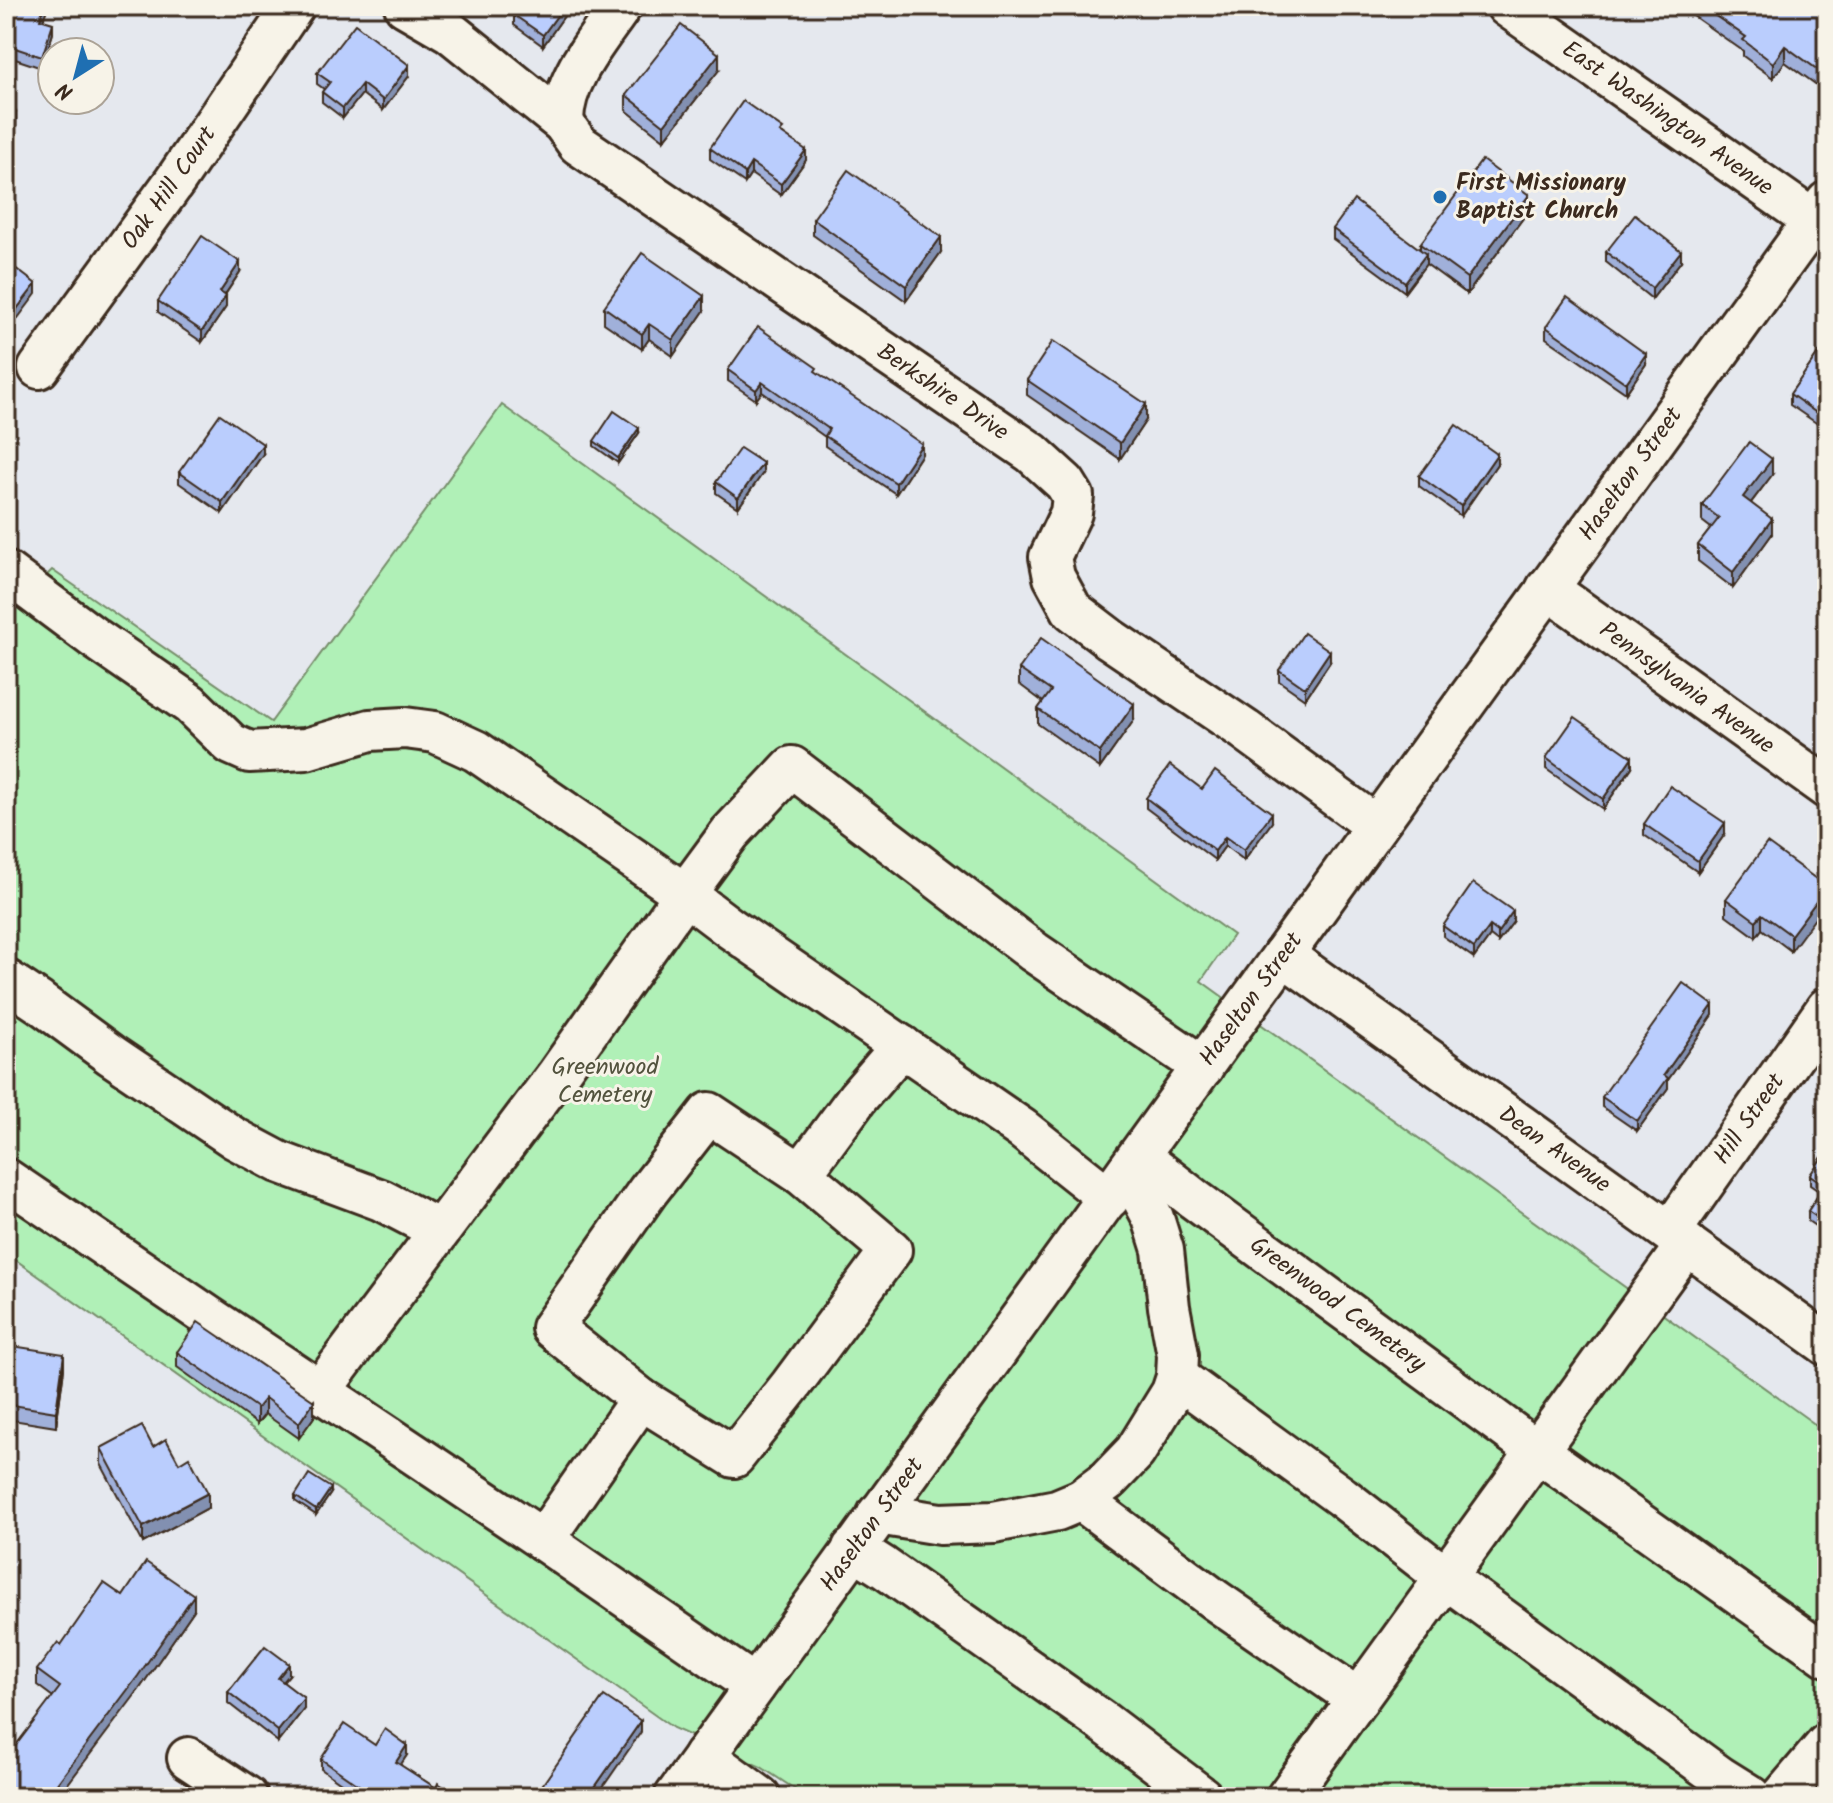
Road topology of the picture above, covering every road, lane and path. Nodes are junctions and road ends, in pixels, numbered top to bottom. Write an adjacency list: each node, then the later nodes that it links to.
1 (294, 6): 7 (street, Oak Hill Court)
2 (405, 6): 5 (street, Berkshire Drive)
3 (621, 6): 5 (street)
4 (1507, 6): 6 (street, East Washington Avenue)
5 (563, 123): 11 (street, Berkshire Drive)
6 (1822, 218): 9 (street, Haselton Street)
7 (39, 368)
8 (6, 572): 12 (street, Greenwood Cemetery)
9 (1547, 588): 10 (street, Pennsylvania Avenue); 11 (street, Haselton Street)
10 (1827, 788)
11 (1376, 826): 13 (street, Haselton Street)
12 (685, 894): 16 (street, Greenwood Cemetery); 17 (street); 21 (street)
13 (1283, 955): 17 (street, Haselton Street); 22 (street, Dean Avenue)
14 (6, 980): 21 (street)
15 (1827, 1008): 22 (street, Hill Street)
16 (902, 1046): 18 (street); 19 (street, Greenwood Cemetery)
17 (1203, 1067): 19 (street, Haselton Street)
18 (801, 1174): 26 (street); 26 (street)
19 (1125, 1174): 24 (street, Greenwood Cemetery); 27 (street, Greenwood Cemetery); 29 (street, Haselton Street)
20 (6, 1179): 25 (street)
21 (439, 1230): 25 (street)
22 (1678, 1238): 23 (street, Dean Avenue); 27 (street)
23 (1827, 1345)
24 (1177, 1377): 28 (street, Greenwood Cemetery); 32 (street)
25 (320, 1391): 30 (street)
26 (641, 1399): 30 (street)
27 (1537, 1451): 32 (street); 33 (street, Greenwood Cemetery)
28 (1081, 1500): 29 (street, Greenwood Cemetery); 35 (street)
29 (878, 1514): 31 (street, Haselton Street)
30 (543, 1540): 34 (street)
31 (853, 1548): 34 (street, Haselton Street); 42 (street)
32 (1446, 1578): 35 (street); 44 (street)
33 (1827, 1656)
34 (755, 1686): 37 (street, Haselton Street)
35 (1358, 1699): 43 (street)
36 (1827, 1744): 45 (street)
37 (704, 1756): 40 (street, Haselton Street); 41 (street)
38 (188, 1758): 39 (street)
39 (247, 1797)
40 (675, 1797)
41 (760, 1797)
42 (1202, 1797)
43 (1287, 1797)
44 (1752, 1797)
45 (1782, 1797)

